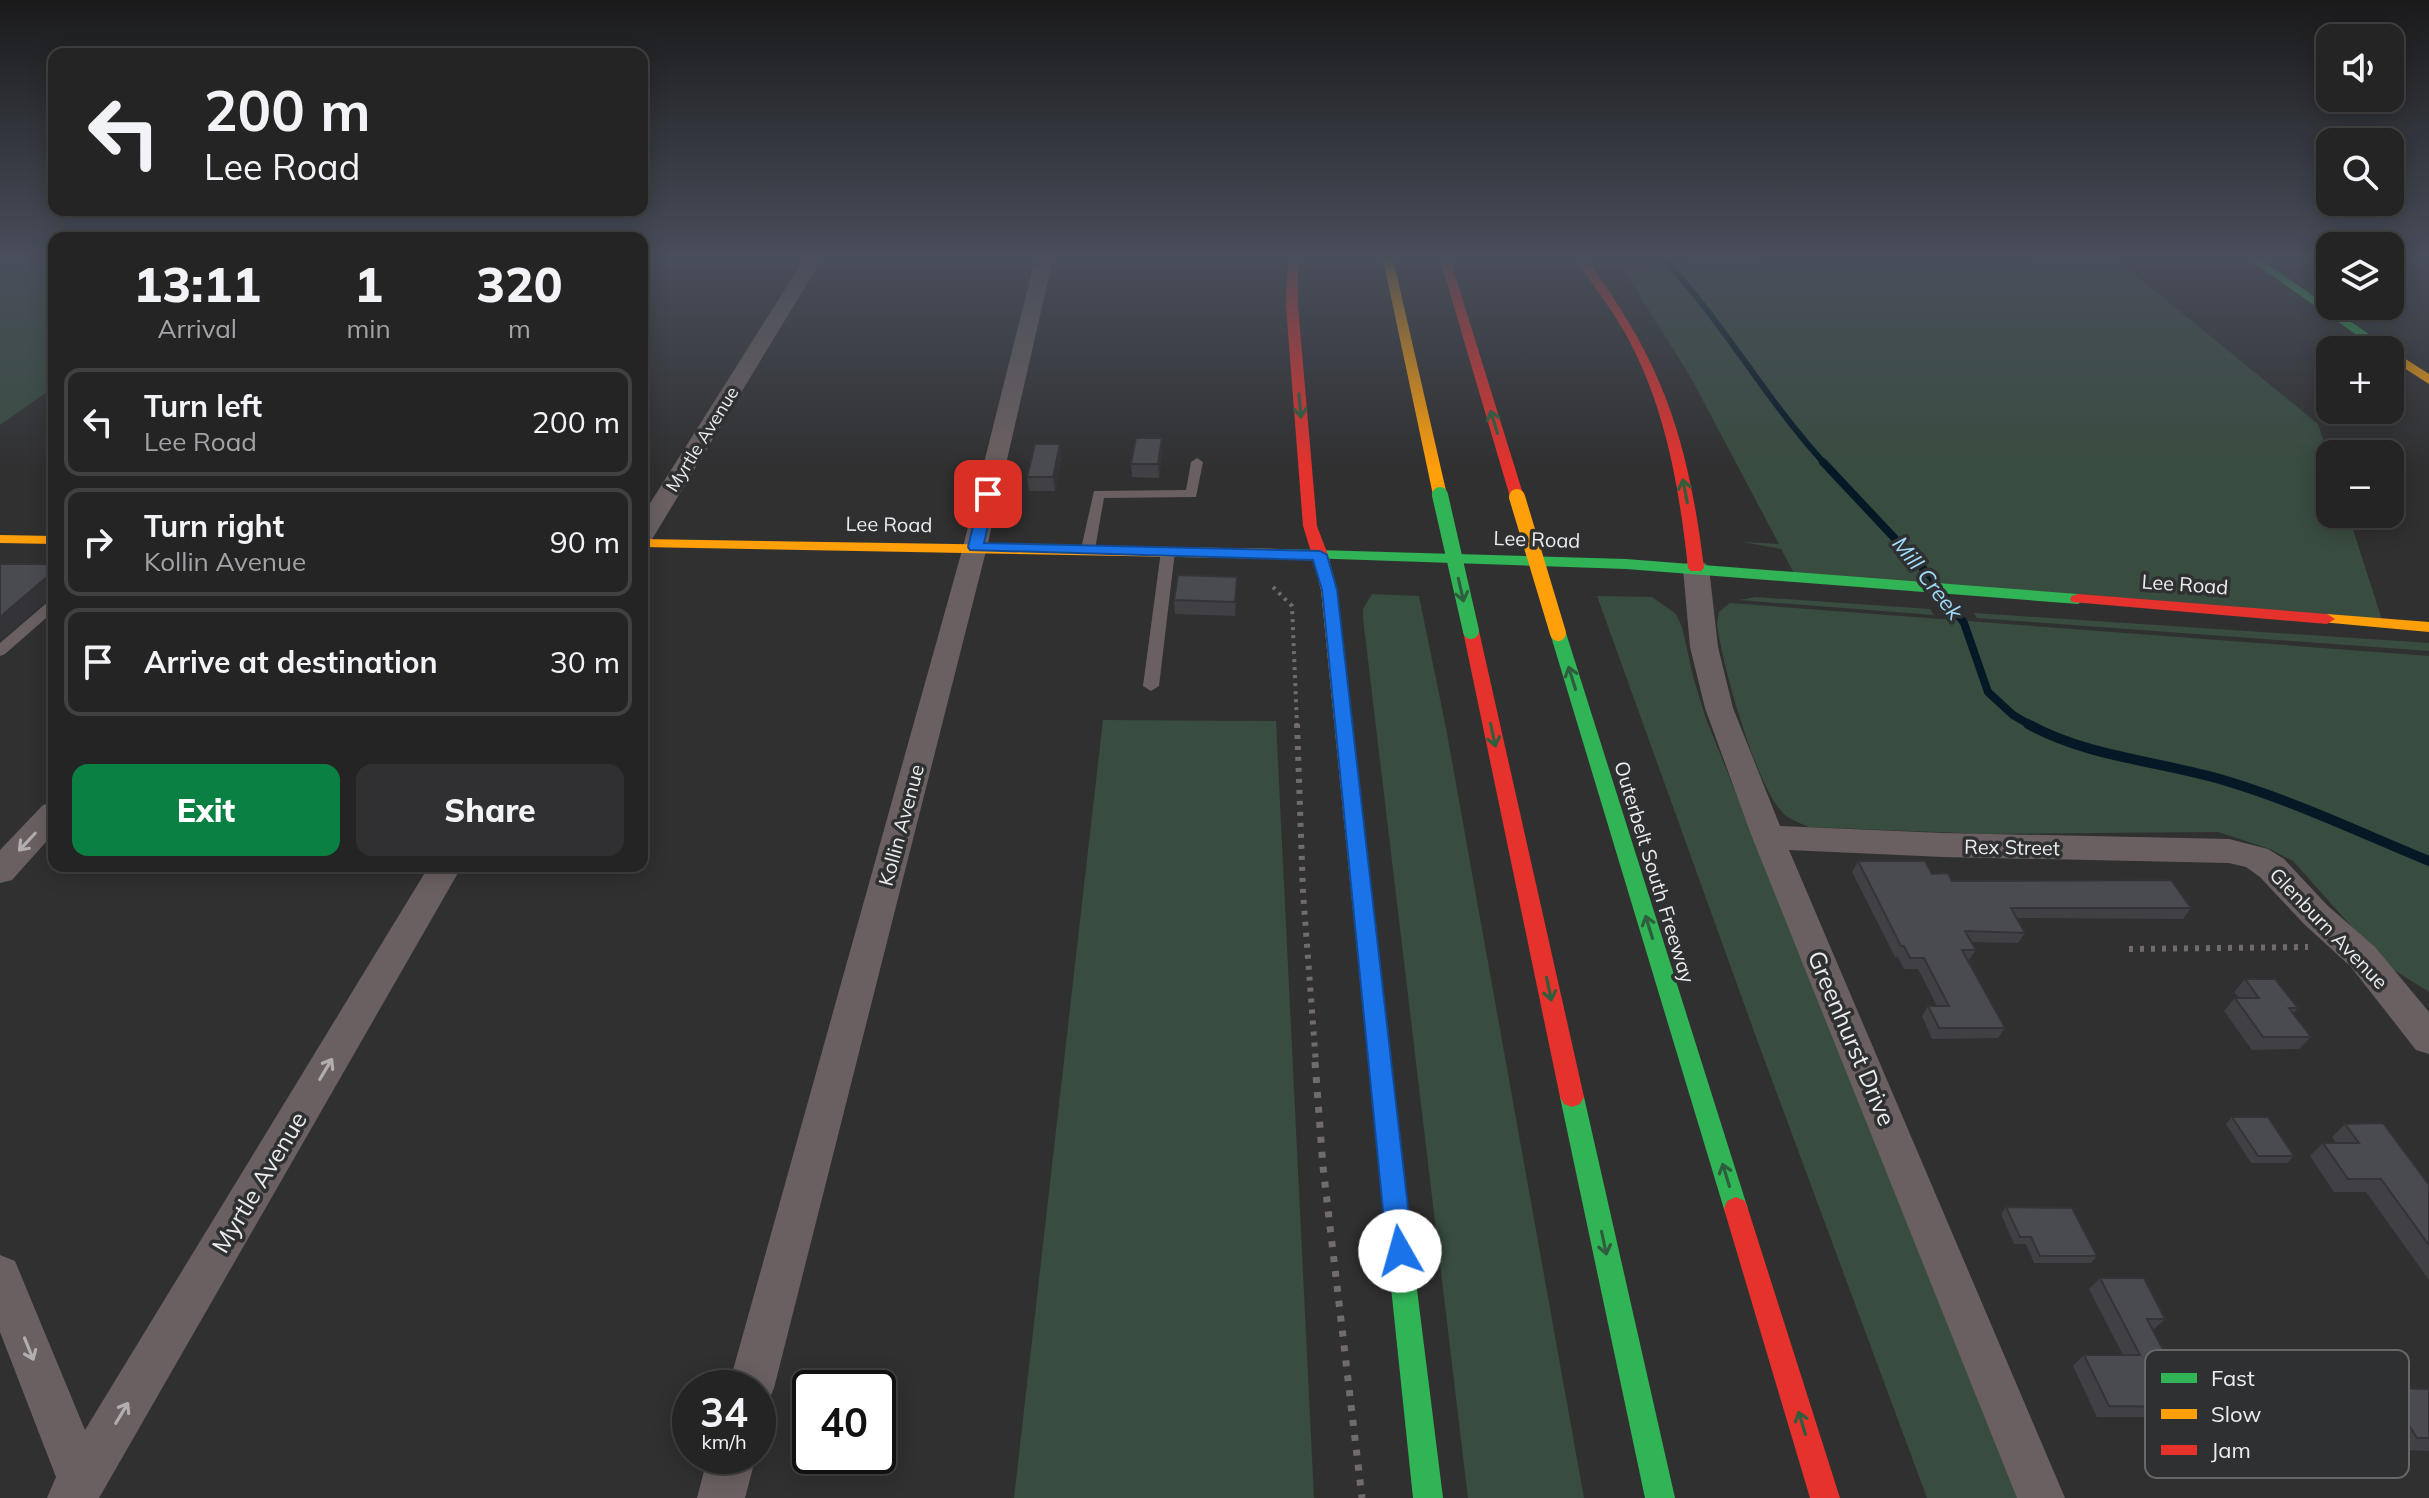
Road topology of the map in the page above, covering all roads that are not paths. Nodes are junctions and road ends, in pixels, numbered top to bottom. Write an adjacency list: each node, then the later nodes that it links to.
1 (770, 329): 10 (street, Myrtle Avenue)
2 (1027, 329): 14 (street, Kollin Avenue)
3 (1294, 329): 17 (main road, one-way to 17)
4 (1403, 329): 35 (main road, one-way to 35, bridge)
5 (1466, 329): 36 (main road, Outerbelt South Freeway, one-way to 5, bridge)
6 (1632, 329): 18 (main road, one-way to 6)
7 (2404, 363): 8 (main road)
8 (2429, 380)
9 (1197, 462): 15 (lane)
10 (648, 526)
11 (0, 539): 12 (main road)
12 (48, 540)
13 (648, 543): 14 (main road, Lee Road)
14 (975, 547): 15 (main road, Lee Road); 30 (street, Kollin Avenue)
15 (1088, 549): 16 (main road, Lee Road)
16 (1168, 551): 17 (main road, Lee Road); 22 (lane)
17 (1320, 555): 18 (main road, Lee Road); 34 (main road)
18 (1696, 568): 20 (main road, Lee Road); 24 (street, Greenhurst Drive)
19 (48, 609): 21 (lane)
20 (2429, 627)
21 (0, 651)
22 (1151, 686)
23 (48, 819): 26 (street, one-way to 26)
24 (1768, 837): 25 (street, Rex Street); 37 (street, Greenhurst Drive)
25 (2256, 857): 28 (street, Glenburn Avenue)
26 (0, 871)
27 (442, 872): 32 (street, Myrtle Avenue, one-way to 27)
28 (2429, 1039)
29 (0, 1276): 32 (street, one-way to 32)
30 (756, 1370)
31 (727, 1474): 33 (street)
32 (77, 1489)
33 (721, 1498)
34 (1428, 1498)
35 (1660, 1498)
36 (1825, 1498)
37 (2041, 1498)

